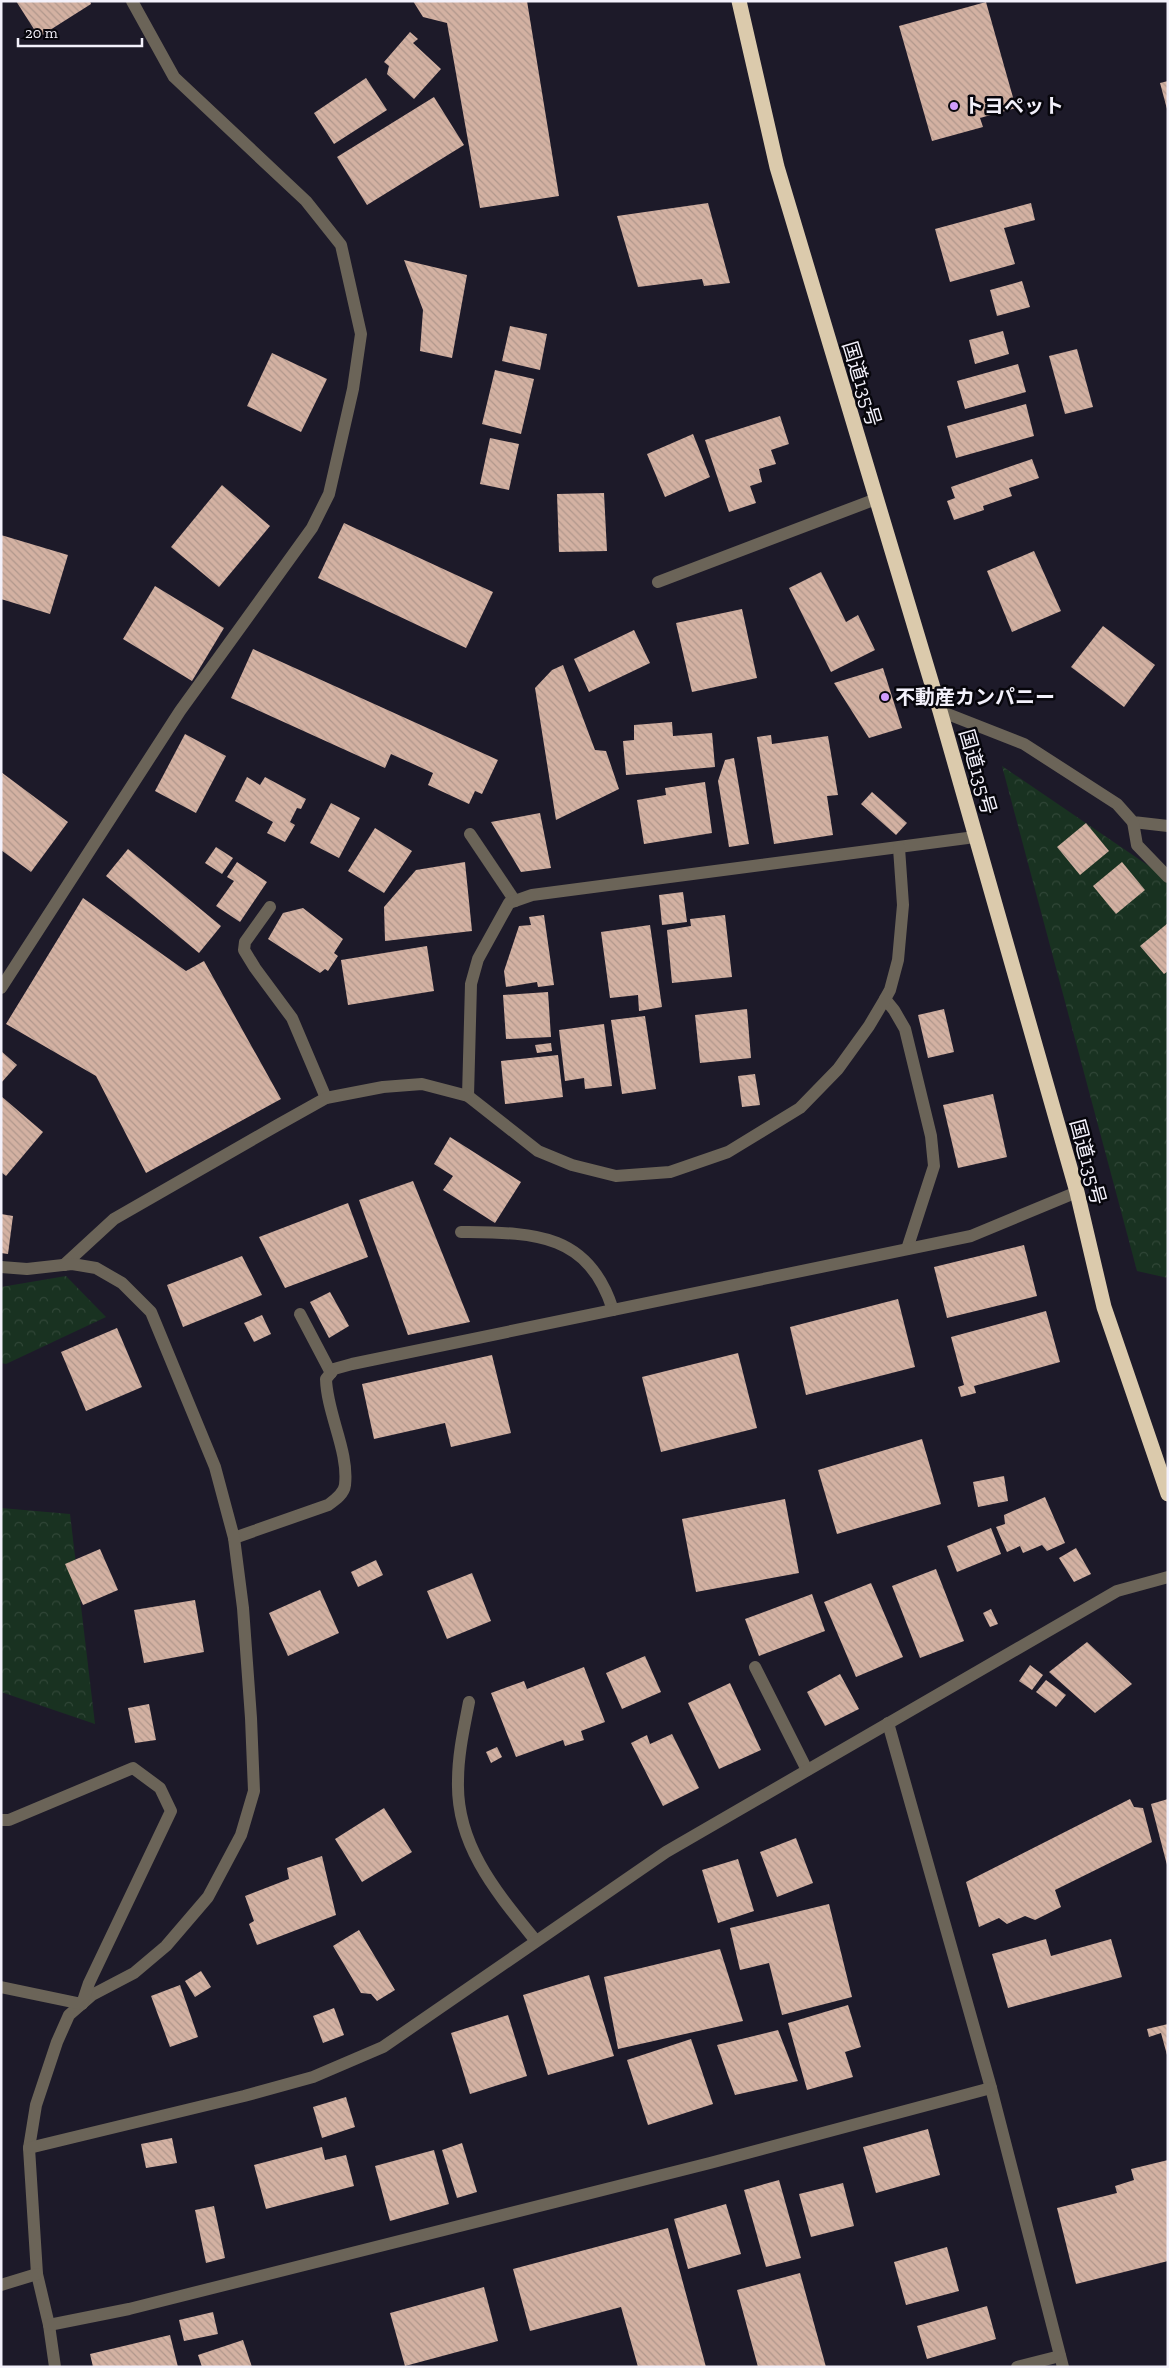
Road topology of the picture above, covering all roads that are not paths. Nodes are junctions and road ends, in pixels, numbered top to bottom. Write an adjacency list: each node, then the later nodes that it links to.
1 (132, 1): 14 (street)
2 (739, 1): 3 (highway, 国道135号)
3 (876, 499): 4 (street); 5 (highway, 国道135号)
4 (658, 582)
5 (940, 711): 6 (street); 9 (highway, 国道135号)
6 (1133, 822): 7 (street); 11 (street)
7 (1168, 826)
8 (470, 834): 12 (street)
9 (975, 837): 10 (street); 18 (highway, 国道135号)
10 (899, 848): 12 (street); 15 (street)
11 (1168, 877)
12 (515, 901): 16 (street)
13 (270, 906): 17 (street)
14 (1, 988)
15 (885, 1000): 16 (street); 20 (street)
16 (468, 1096): 17 (street)
17 (326, 1098): 21 (street)
18 (1077, 1192): 20 (street); 26 (highway, 国道135号)
19 (462, 1232): 23 (street)
20 (907, 1249): 23 (street)
21 (64, 1265): 22 (street); 27 (street)
22 (1, 1267)
23 (612, 1310): 25 (street)
24 (300, 1314): 25 (street)
25 (331, 1373): 27 (street)
26 (1168, 1494)
27 (234, 1538): 36 (street)
28 (1168, 1577): 31 (street)
29 (756, 1668): 32 (street)
30 (469, 1702): 34 (street)
31 (888, 1723): 32 (street); 37 (street)
32 (807, 1770): 34 (street)
33 (1, 1820): 36 (street)
34 (536, 1941): 38 (street)
35 (1, 1987): 36 (street)
36 (82, 2004): 38 (street)
37 (991, 2088): 41 (street); 42 (street)
38 (29, 2148): 39 (street)
39 (37, 2274): 40 (street); 41 (street)
40 (1, 2285)
41 (49, 2325): 43 (street)
42 (1061, 2361): 44 (street)
43 (55, 2367)
44 (1017, 2367)

